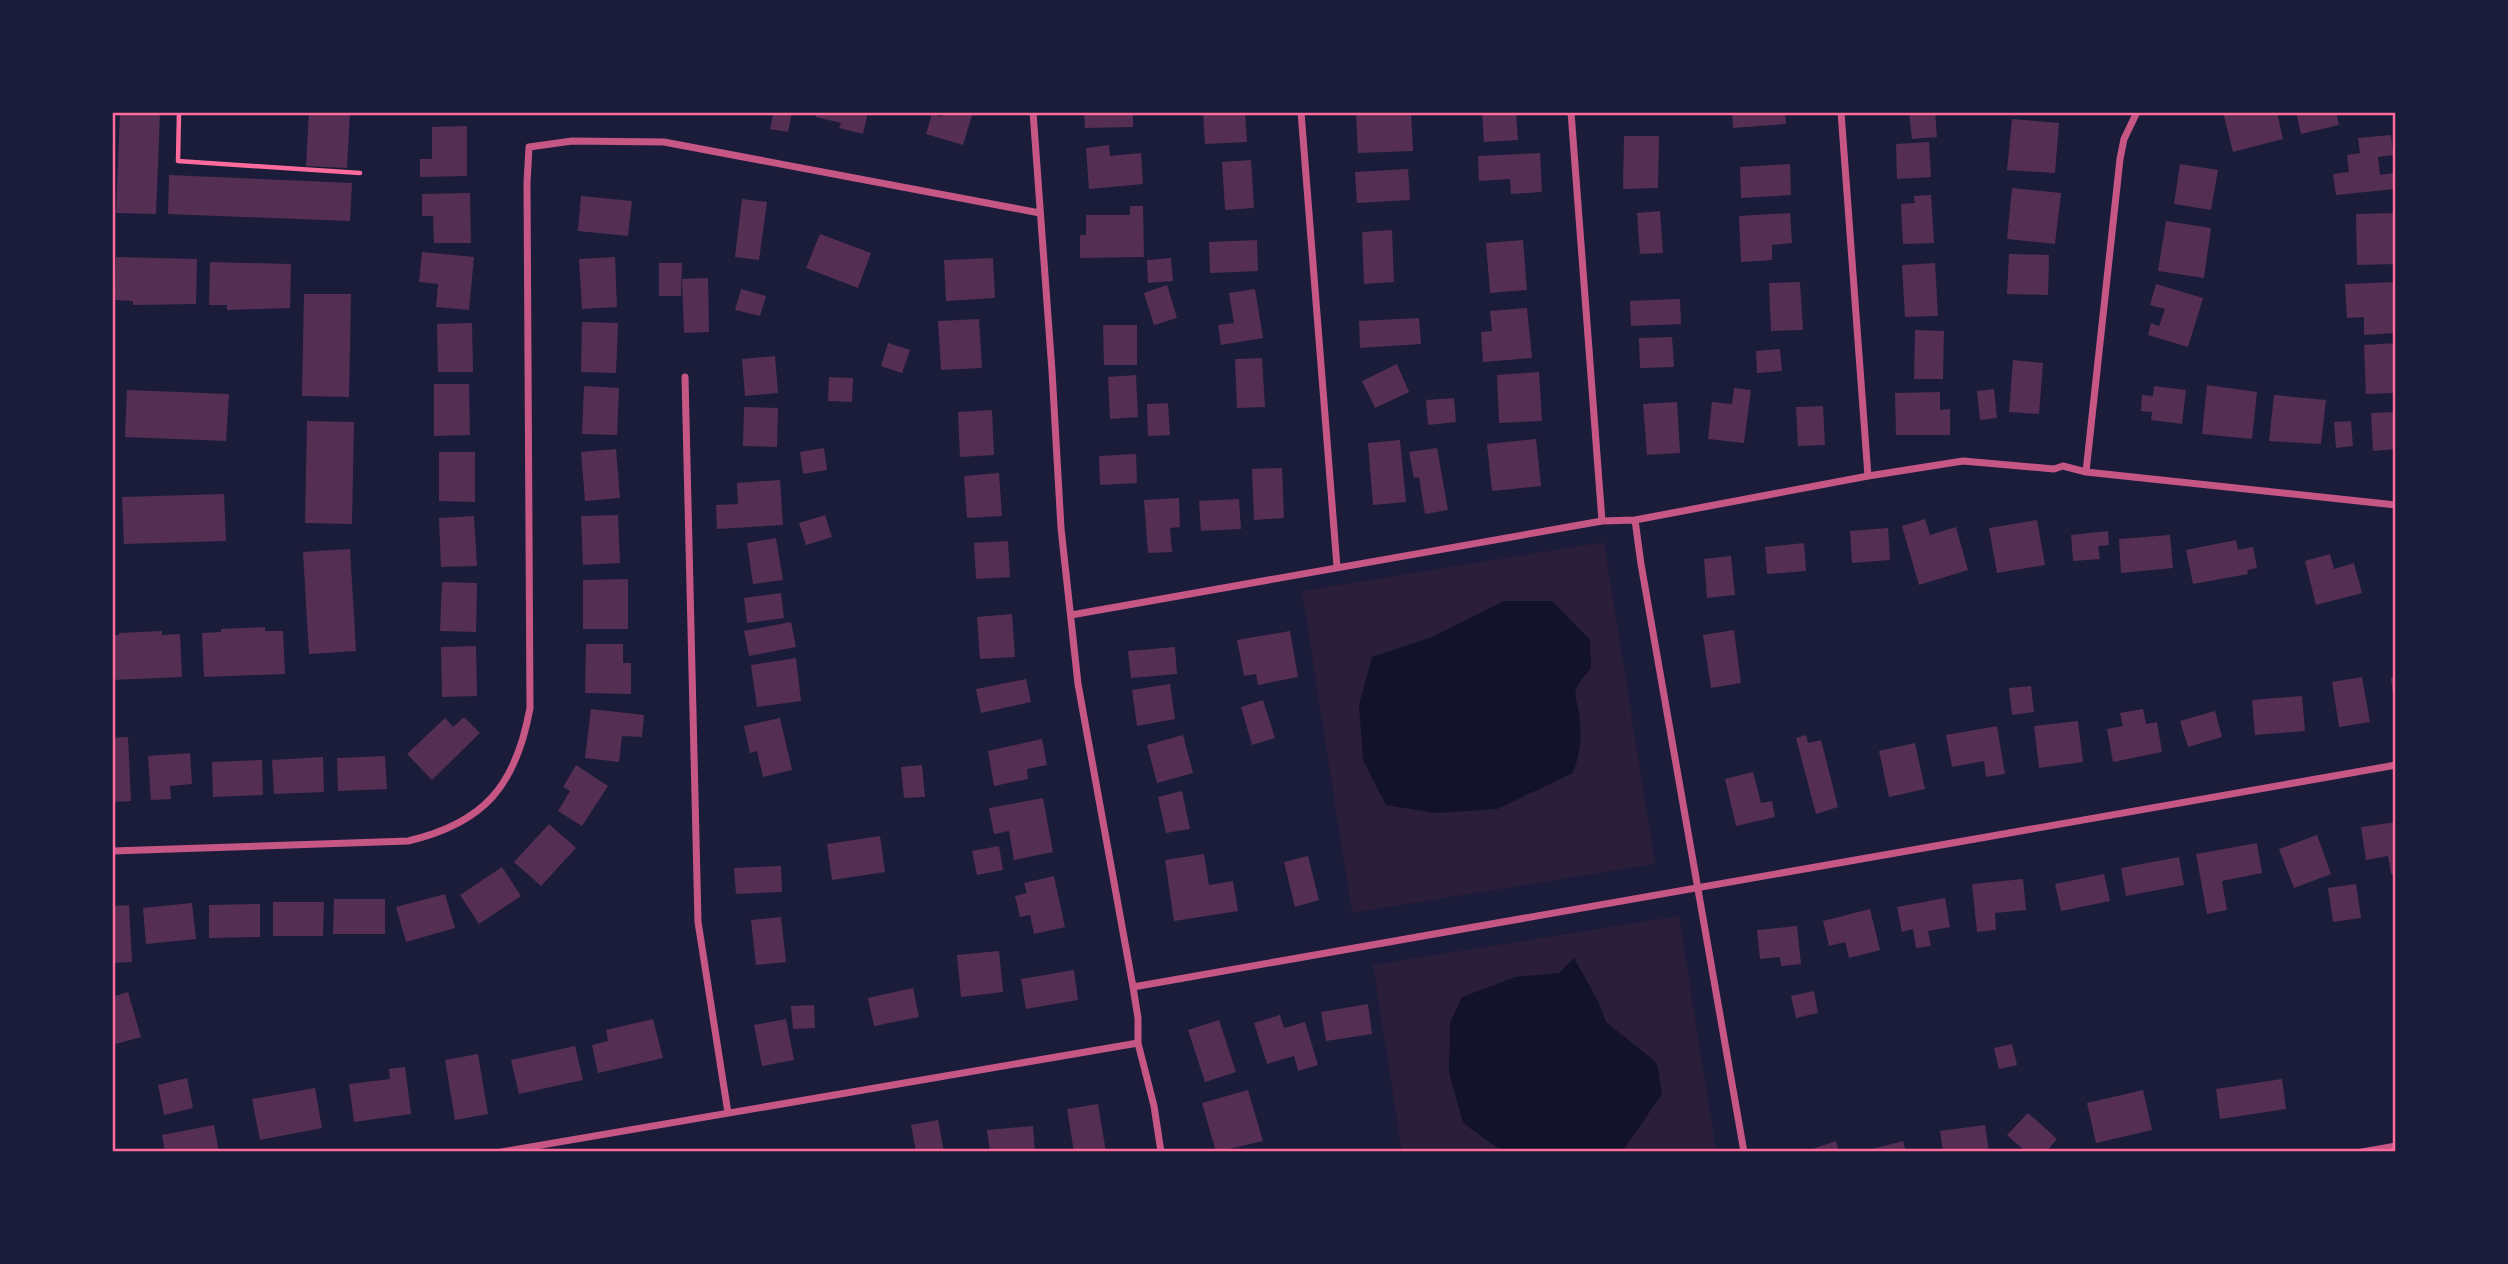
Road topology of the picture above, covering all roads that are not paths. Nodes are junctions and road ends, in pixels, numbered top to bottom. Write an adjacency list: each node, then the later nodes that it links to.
1 (1033, 112): 6 (street)
2 (1301, 112): 13 (street)
3 (1571, 112): 12 (street)
4 (1841, 112): 9 (street)
5 (2137, 112): 8 (street)
6 (1040, 213): 14 (street); 16 (street)
7 (685, 377): 20 (street)
8 (2086, 472): 9 (street); 10 (street)
9 (1868, 476): 11 (street)
10 (2396, 505)
11 (1635, 520): 12 (street); 17 (street)
12 (1602, 521): 13 (street)
13 (1337, 568): 14 (street)
14 (1071, 615): 18 (street)
15 (2396, 765): 17 (street)
16 (112, 851)
17 (1697, 888): 18 (street); 24 (street)
18 (1133, 987): 19 (street)
19 (1138, 1042): 20 (street); 23 (street)
20 (728, 1112): 22 (street)
21 (2396, 1146): 25 (street)
22 (501, 1152)
23 (1161, 1152)
24 (1744, 1152)
25 (2362, 1152)

